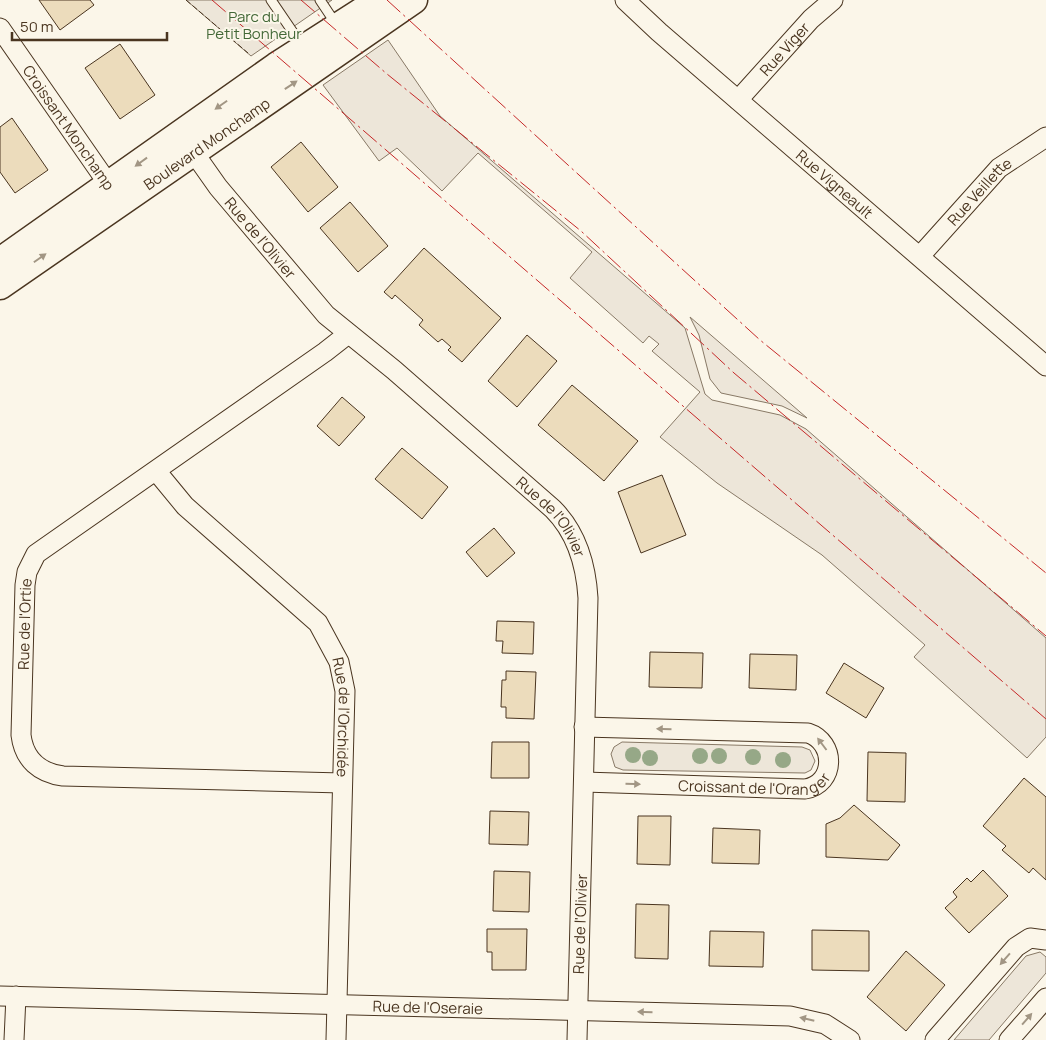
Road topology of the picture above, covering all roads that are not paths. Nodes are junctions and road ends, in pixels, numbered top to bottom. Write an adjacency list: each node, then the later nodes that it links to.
1 (271, 0): 9 (lane)
2 (320, 0): 7 (lane)
3 (379, 0): 7 (street, Boulevard Monchamp)
4 (414, 0): 12 (street, Boulevard Monchamp, one-way to 4)
5 (625, 0): 10 (street, Rue Vigneault)
6 (833, 0): 10 (street, Rue Viger)
7 (338, 27): 9 (street, Boulevard Monchamp)
8 (0, 28): 13 (street, Croissant Monchamp)
9 (303, 48): 12 (street, Boulevard Monchamp, one-way to 12)
10 (738, 100): 14 (street, Rue Vigneault)
11 (1046, 137): 14 (street, Rue Veillette)
12 (187, 143): 13 (street, Boulevard Monchamp); 17 (street, Rue de l'Olivier)
13 (115, 194): 15 (street, Boulevard Monchamp); 16 (street, Boulevard Monchamp, one-way to 13)
14 (920, 256): 18 (street, Rue Vigneault)
15 (0, 262)
16 (0, 286)
17 (348, 334): 19 (street, Rue de l'Ortie); 20 (street, Rue de l'Olivier)
18 (1046, 366)
19 (157, 472): 22 (street, Rue de l'Orchidée); 22 (street, Rue de l'Ortie)
20 (584, 727): 21 (street, Rue de l'Olivier); 21 (street, Croissant de l'Oranger, one-way to 20)
21 (584, 782): 27 (street, Rue de l'Olivier)
22 (342, 783): 26 (street, Rue de l'Orchidée)
23 (1046, 940): 32 (street, one-way to 32)
24 (8, 996): 26 (street, Rue de l'Oseraie); 28 (street)
25 (1046, 998): 33 (street, one-way to 25)
26 (337, 1004): 27 (street, Rue de l'Oseraie); 29 (street, Rue de l'Orchidée)
27 (578, 1011): 30 (street, Rue de l'Olivier); 31 (street, Rue de l'Oseraie, one-way to 27)
28 (14, 1040)
29 (336, 1040)
30 (577, 1040)
31 (850, 1040)
32 (935, 1040)
33 (1009, 1040)

